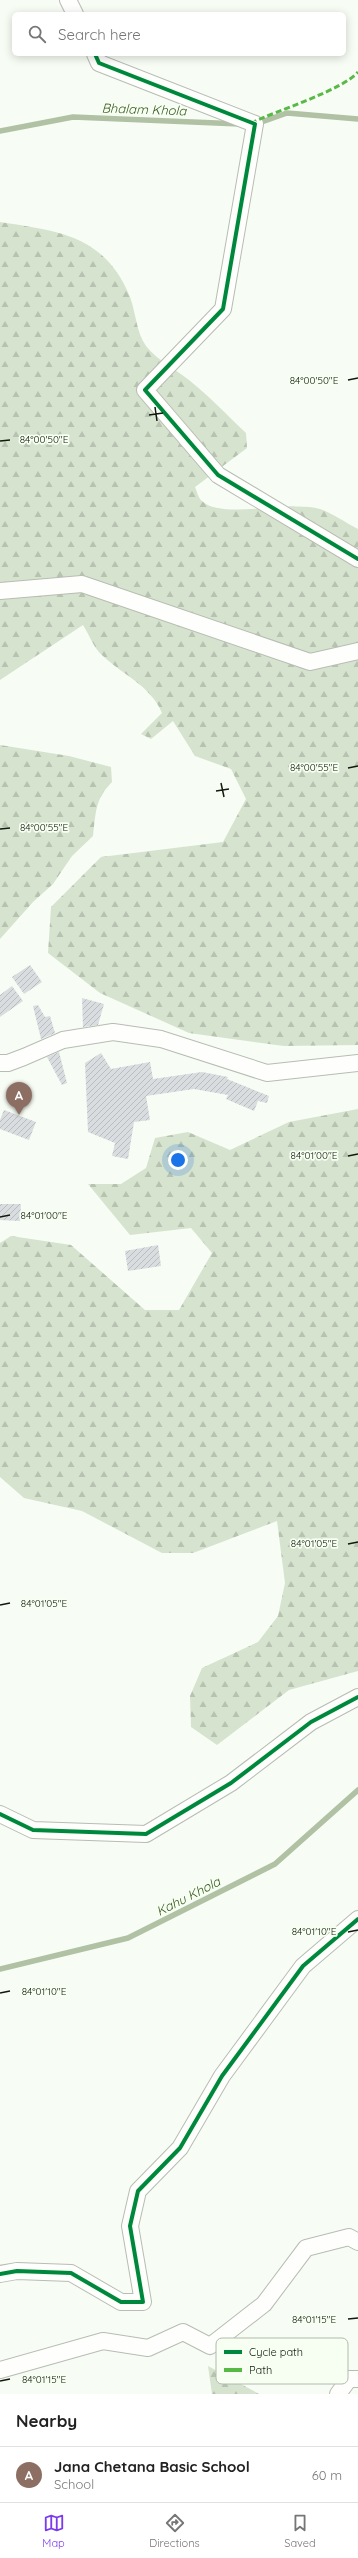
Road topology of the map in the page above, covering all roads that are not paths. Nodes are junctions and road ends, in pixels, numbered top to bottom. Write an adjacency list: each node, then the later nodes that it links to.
1 (68, 0): 2 (street)
2 (74, 12)
3 (96, 56): 4 (street)
4 (358, 559)
5 (0, 591): 6 (street)
6 (358, 651)
7 (0, 1063): 8 (street)
8 (358, 1063)
9 (358, 1697): 10 (street)
10 (0, 1814)
11 (358, 1920): 13 (street)
12 (358, 2242): 14 (street)
13 (0, 2274)
14 (220, 2338)
15 (216, 2341): 16 (street)
16 (0, 2370)
17 (358, 2379): 18 (street)
18 (348, 2380)
19 (345, 2384): 20 (street)
20 (338, 2394)

